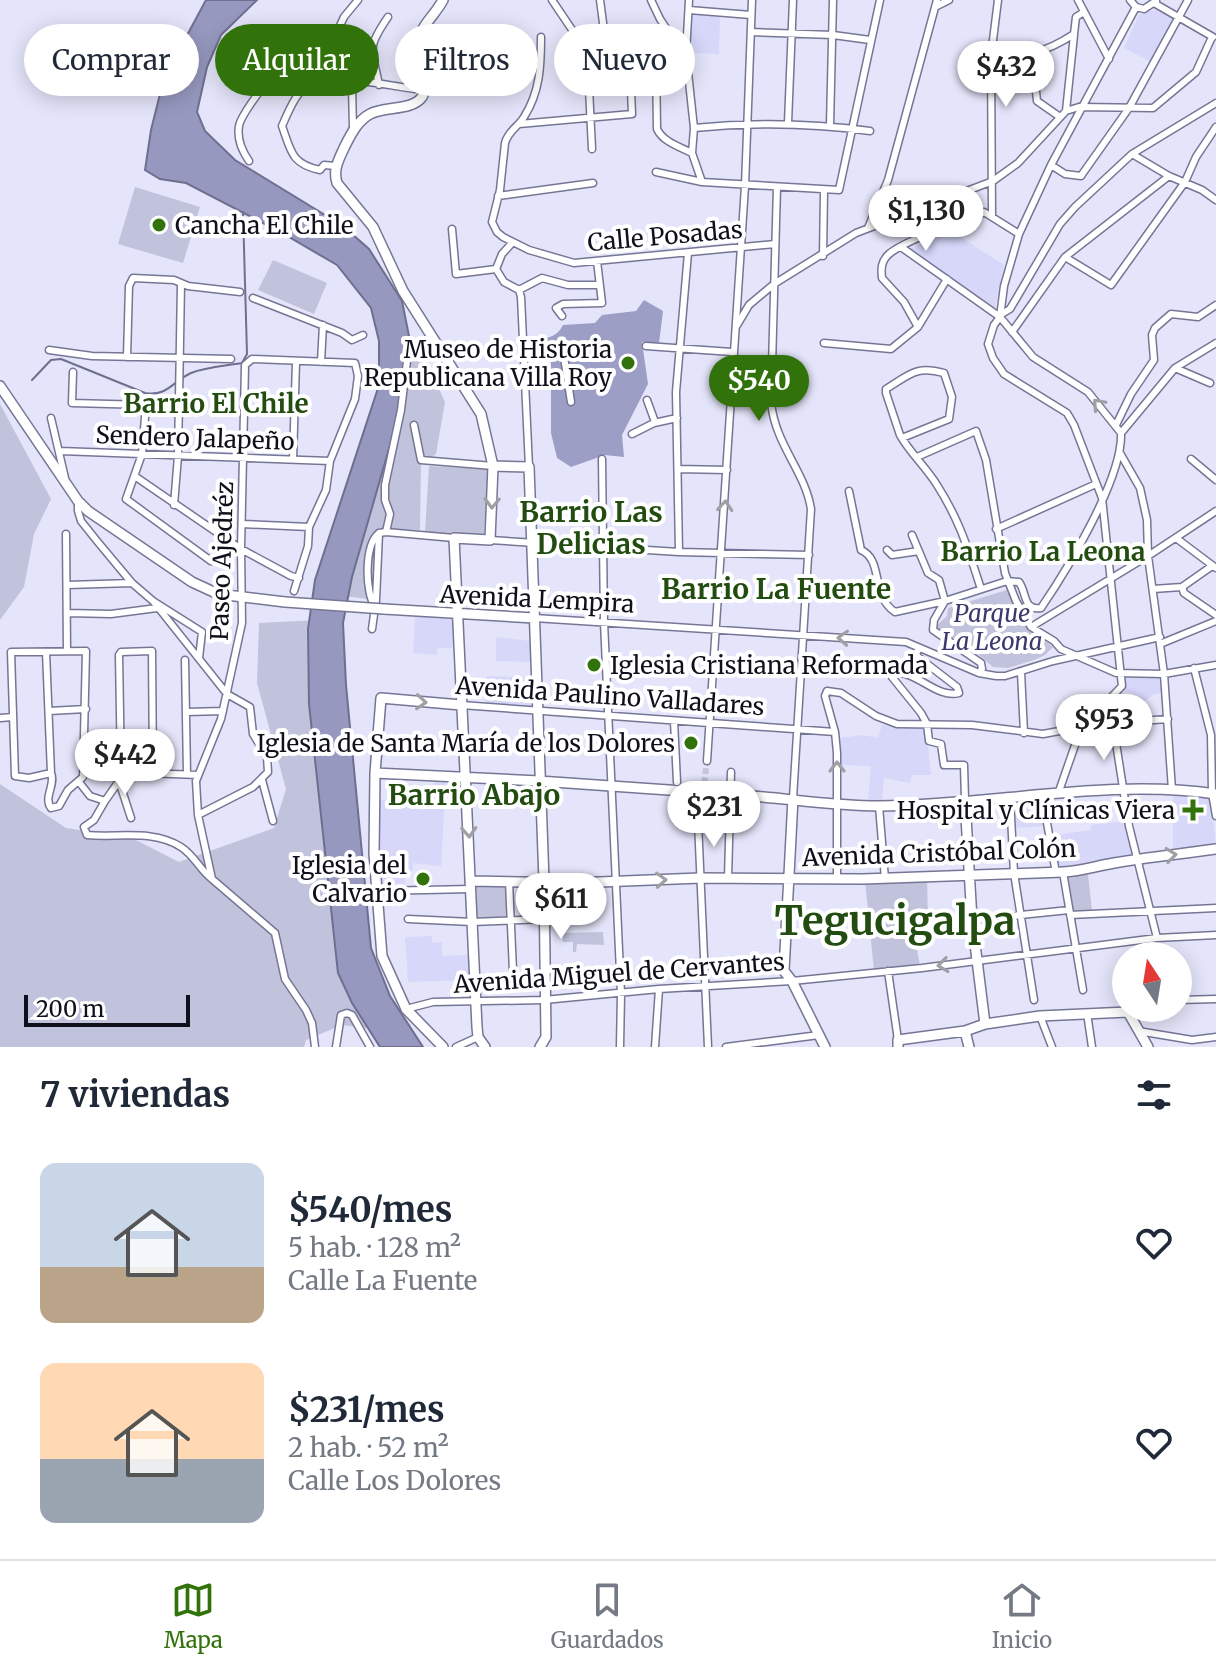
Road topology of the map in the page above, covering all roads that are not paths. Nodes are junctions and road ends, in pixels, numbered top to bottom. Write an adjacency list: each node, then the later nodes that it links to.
1 (358, 0): 24 (street)
2 (443, 0): 62 (main road)
3 (552, 0): 25 (street)
4 (600, 0): 26 (street)
5 (651, 0): 27 (street)
6 (689, 0): 19 (street)
7 (752, 0): 21 (street)
8 (793, 0): 31 (street)
9 (833, 0): 33 (street)
10 (880, 0): 36 (street)
11 (949, 0): 17 (street)
12 (998, 0): 38 (street)
13 (1078, 0): 20 (street)
14 (1130, 0): 18 (street)
15 (1188, 0): 22 (street)
16 (1155, 2): 18 (street); 22 (street)
17 (936, 4): 81 (street)
18 (1136, 7): 39 (street)
19 (689, 10): 21 (street); 28 (street)
20 (1084, 12): 32 (street); 39 (street)
21 (751, 15): 30 (street)
22 (1179, 16): 35 (street); 51 (street)
23 (388, 17): 29 (street)
24 (341, 24)
25 (568, 24)
26 (603, 24)
27 (664, 24)
28 (688, 24)
29 (379, 30)
30 (751, 32): 31 (street); 54 (street)
31 (792, 33): 33 (street); 55 (street)
32 (1074, 34): 37 (street); 52 (street)
33 (833, 35): 36 (street); 57 (street)
34 (541, 37): 56 (street)
35 (1214, 38): 51 (street)
36 (870, 40): 60 (street)
37 (1032, 54): 38 (street); 52 (street)
38 (991, 56): 71 (street)
39 (1109, 59): 50 (street)
40 (379, 85): 41 (street)
41 (395, 87)
42 (258, 96): 66 (street)
43 (299, 96): 68 (street)
44 (353, 96): 62 (street)
45 (589, 96): 53 (street)
46 (631, 96): 53 (street)
47 (657, 96): 64 (street)
48 (690, 96): 59 (street)
49 (1216, 103): 65 (street)
50 (1083, 107): 51 (street); 52 (street); 67 (street)
51 (1129, 108): 67 (street)
52 (1063, 114): 71 (street)
53 (590, 118): 56 (street); 63 (street)
54 (747, 122): 55 (street); 59 (street); 75 (street)
55 (788, 123): 57 (street)
56 (519, 124): 78 (street)
57 (830, 125): 60 (street)
58 (1216, 127): 73 (street)
59 (694, 128): 64 (street)
60 (853, 129): 61 (street); 77 (street)
61 (870, 131)
62 (352, 133): 68 (main road)
63 (592, 149)
64 (692, 153): 72 (street)
65 (1132, 154): 70 (street); 102 (street)
66 (249, 161)
67 (1051, 165): 83 (street)
68 (335, 171): 145 (main road)
69 (656, 172): 72 (street)
70 (1169, 176): 73 (street); 90 (street)
71 (993, 181): 80 (street); 81 (street)
72 (702, 182): 75 (street)
73 (1185, 182): 79 (street); 90 (street)
74 (593, 183): 78 (street)
75 (745, 186): 76 (street); 86 (street)
76 (777, 187): 77 (street); 85 (street)
77 (824, 191): 89 (street)
78 (498, 196): 84 (street)
79 (1216, 200)
80 (992, 216): 83 (street); 87 (street)
81 (868, 228): 89 (street)
82 (452, 229): 92 (street)
83 (1019, 234): 102 (street)
84 (513, 242): 91 (street, Calle Posadas); 92 (street)
85 (775, 244): 86 (street, Calle Posadas); 95 (street)
86 (739, 247): 88 (street, Calle Posadas); 105 (street)
87 (901, 247): 93 (street); 104 (street)
88 (688, 253): 91 (street, Calle Posadas); 112 (street)
89 (823, 256): 95 (street)
90 (1065, 257): 106 (street)
91 (597, 261): 96 (street)
92 (496, 269): 97 (street)
93 (947, 279): 102 (street); 104 (street)
94 (181, 283): 98 (street); 115 (street); 116 (street)
95 (774, 284): 105 (street); 174 (street)
96 (598, 285): 97 (street); 101 (street)
97 (519, 290): 108 (street)
98 (240, 292)
99 (253, 298): 103 (street)
100 (1216, 305): 131 (street)
101 (562, 316)
102 (1000, 316): 106 (street); 152 (street)
103 (323, 325): 107 (street); 120 (street)
104 (918, 327): 109 (street)
105 (735, 330): 114 (street)
106 (1012, 332): 131 (street, one-way to 106)
107 (363, 335)
108 (522, 341): 126 (street); 146 (street)
109 (824, 343)
110 (1216, 343): 121 (street)
111 (646, 346): 112 (street)
112 (680, 348): 114 (street); 128 (street)
113 (49, 350): 115 (street)
114 (732, 352): 148 (street)
115 (127, 357): 116 (street)
116 (180, 358): 117 (street); 138 (street)
117 (231, 359)
118 (407, 361): 161 (street)
119 (296, 362): 120 (street); 140 (street, Paseo Ajedréz); 141 (street)
120 (321, 362): 144 (street)
121 (1175, 368): 123 (street); 132 (street)
122 (73, 372): 137 (street)
123 (1210, 383)
124 (0, 386): 151 (main road, Avenida Lempira)
125 (647, 400): 129 (street)
126 (571, 402)
127 (51, 418): 135 (street)
128 (677, 418): 129 (street); 147 (street)
129 (655, 422): 133 (street)
130 (414, 425): 145 (street)
131 (1116, 425): 132 (street)
132 (1121, 433): 136 (street)
133 (632, 434)
134 (902, 438): 134 (street); 139 (street)
135 (60, 451): 137 (street, Sendero Jalapeño); 151 (street)
136 (1120, 453): 154 (street); 175 (street)
137 (142, 454): 138 (street, Sendero Jalapeño); 149 (street)
138 (178, 456): 140 (street, Sendero Jalapeño); 156 (street)
139 (917, 457): 160 (street); 184 (street)
140 (244, 459): 141 (street, Sendero Jalapeño); 158 (street, Paseo Ajedréz)
141 (293, 459): 144 (street, Sendero Jalapeño)
142 (602, 459): 168 (street)
143 (1191, 459): 150 (street)
144 (330, 461): 159 (street)
145 (493, 466): 146 (main road); 166 (main road, one-way to 166)
146 (529, 467): 167 (main road)
147 (678, 469): 148 (street); 172 (street)
148 (727, 470): 173 (street, one-way to 148)
149 (136, 477): 156 (street); 176 (street)
150 (1216, 480)
151 (65, 481): 155 (main road, Avenida Lempira)
152 (1096, 484): 154 (street); 160 (street)
153 (849, 491): 189 (street)
154 (1102, 498): 179 (street); 180 (street)
155 (78, 501): 181 (street); 187 (main road, Avenida Lempira)
156 (174, 505): 169 (street)
157 (1216, 511): 165 (street)
158 (242, 524): 159 (street); 169 (street, Paseo Ajedréz)
159 (309, 527): 178 (street)
160 (996, 529): 180 (street)
161 (382, 533): 164 (street); 191 (street)
162 (66, 534): 182 (street)
163 (912, 535): 171 (street)
164 (454, 538): 166 (main road); 193 (main road)
165 (1176, 538): 175 (street); 177 (street)
166 (490, 540): 167 (street)
167 (531, 542): 168 (street); 195 (main road)
168 (604, 547): 172 (street); 197 (street)
169 (241, 549): 178 (street); 187 (street, Paseo Ajedréz)
170 (887, 550): 171 (street)
171 (919, 551): 189 (street)
172 (679, 552): 173 (street)
173 (722, 554): 174 (street); 200 (street)
174 (809, 555): 201 (street)
175 (1148, 556): 179 (street); 185 (street)
176 (211, 561)
177 (1214, 567): 183 (street)
178 (299, 578): 186 (street)
179 (1110, 579): 198 (street); 203 (street)
180 (1007, 581): 184 (street); 198 (street)
181 (132, 583): 182 (street); 188 (street)
182 (67, 585): 192 (street)
183 (1182, 587): 185 (street); 194 (street)
184 (981, 589): 189 (street)
185 (1153, 589): 202 (street)
186 (294, 591)
187 (241, 597): 191 (main road, Avenida Lempira, bridge); 216 (street, Paseo Ajedréz)
188 (153, 601): 190 (street); 208 (street)
189 (945, 601): 213 (street)
190 (157, 608): 192 (street); 208 (street)
191 (379, 608): 193 (main road, Avenida Lempira); 199 (street)
192 (67, 613): 205 (street)
193 (457, 614): 195 (main road, Avenida Lempira); 217 (main road)
194 (1216, 615)
195 (534, 618): 197 (street, Avenida Lempira); 219 (main road)
196 (1216, 621): 202 (street, Avenida Lempira)
197 (604, 622): 200 (street, Avenida Lempira); 223 (street)
198 (1031, 627): 207 (street)
199 (372, 629)
200 (717, 631): 201 (street, Avenida Lempira); 228 (street)
201 (803, 636): 204 (street, Avenida Lempira, one-way to 201); 232 (street)
202 (1160, 641): 203 (street, Avenida Lempira); 215 (street)
203 (1119, 646): 207 (street, Avenida Lempira); 214 (street)
204 (920, 648): 213 (street, Avenida Lempira); 229 (street)
205 (67, 651): 206 (street); 218 (street)
206 (46, 652): 220 (street); 224 (street)
207 (1078, 656): 212 (street, Avenida Lempira); 214 (street)
208 (199, 658): 216 (street)
209 (185, 660): 222 (street)
210 (1216, 665): 211 (street)
211 (1194, 668): 215 (street); 235 (street)
212 (1021, 672): 213 (street, Avenida Lempira); 234 (street)
213 (979, 673)
214 (1121, 673): 215 (street); 230 (street)
215 (1164, 674): 226 (street)
216 (227, 694): 221 (street, Paseo Ajedréz); 246 (street)
217 (461, 705): 219 (street, Avenida Paulino Valladares); 241 (main road, Avenida Paulino Valladares, one-way to 217); 244 (main road)
218 (86, 709): 220 (street); 245 (street)
219 (537, 709): 223 (street, Avenida Paulino Valladares); 248 (main road)
220 (49, 711): 240 (street)
221 (223, 711): 222 (street); 243 (street, Paseo Ajedréz)
222 (186, 712): 242 (street)
223 (609, 715): 227 (street, Avenida Paulino Valladares); 250 (street)
224 (13, 717): 225 (street); 240 (street)
225 (0, 718)
226 (1168, 719): 230 (street); 251 (street)
227 (674, 721): 228 (street, Avenida Paulino Valladares); 249 (street)
228 (711, 723): 232 (street, Avenida Paulino Valladares); 236 (street)
229 (927, 724): 233 (street); 234 (street); 260 (street)
230 (1097, 724): 231 (street); 253 (street)
231 (1081, 728): 234 (street); 254 (street)
232 (796, 731): 233 (street, Avenida Paulino Valladares); 259 (street)
233 (835, 732): 262 (street, one-way to 233)
234 (1024, 733)
235 (1213, 734): 255 (street)
236 (707, 761)
237 (121, 772): 238 (street); 238 (street); 247 (street)
238 (153, 772): 242 (street)
239 (731, 772): 275 (street)
240 (51, 773): 245 (street)
241 (375, 773): 244 (main road); 284 (main road)
242 (187, 774): 243 (street)
243 (198, 775): 264 (street, Paseo Ajedréz)
244 (466, 777): 248 (main road); 283 (main road, one-way to 283)
245 (81, 780): 261 (street)
246 (262, 780): 264 (street); 267 (street)
247 (119, 781): 261 (street); 266 (street)
248 (539, 781): 250 (main road); 281 (main road)
249 (677, 782)
250 (612, 785): 252 (main road); 282 (street)
251 (1172, 790): 253 (main road); 255 (main road)
252 (683, 791)
253 (1123, 791): 254 (main road); 270 (street)
254 (1058, 794): 257 (main road)
255 (1214, 794): 265 (street)
256 (739, 795): 259 (main road)
257 (1042, 795): 258 (main road); 271 (street)
258 (1010, 797): 260 (main road); 272 (street)
259 (793, 798): 262 (main road); 277 (main road)
260 (965, 800): 263 (main road); 273 (main road)
261 (105, 801): 276 (street)
262 (836, 802): 263 (main road); 278 (street)
263 (879, 806): 279 (street)
264 (198, 815): 276 (street, Paseo Ajedréz)
265 (1216, 816)
266 (131, 818)
267 (273, 821)
268 (698, 822): 274 (street)
269 (1216, 849): 270 (main road, Avenida Cristóbal Colón, one-way to 269)
270 (1137, 859): 271 (main road, Avenida Cristóbal Colón); 287 (street)
271 (1060, 872): 272 (main road, Avenida Cristóbal Colón); 286 (street)
272 (1014, 873): 273 (main road, Avenida Cristóbal Colón); 288 (street)
273 (969, 875): 279 (main road, Avenida Cristóbal Colón); 292 (main road)
274 (700, 878): 275 (main road, Avenida Cristóbal Colón); 282 (main road, Avenida Cristóbal Colón, one-way to 274); 302 (street)
275 (728, 878): 277 (main road, Avenida Cristóbal Colón)
276 (212, 879): 324 (street)
277 (788, 879): 278 (main road, Avenida Cristóbal Colón); 301 (main road)
278 (837, 879): 279 (main road, Avenida Cristóbal Colón)
279 (885, 879)
280 (509, 881): 281 (main road, Avenida Cristóbal Colón); 283 (main road, Avenida Cristóbal Colón); 291 (street)
281 (544, 881): 282 (main road, Avenida Cristóbal Colón); 290 (main road)
282 (614, 882): 305 (street)
283 (471, 885): 284 (street, Avenida Cristóbal Colón); 293 (main road)
284 (378, 891): 311 (main road)
285 (1216, 908): 287 (street)
286 (1070, 912): 287 (street); 288 (street); 296 (street)
287 (1152, 912): 295 (street)
288 (1021, 915): 292 (street); 297 (street)
289 (408, 919): 293 (street)
290 (545, 919): 291 (street); 307 (main road)
291 (510, 920): 293 (street); 299 (street)
292 (972, 920): 298 (main road)
293 (472, 922): 310 (main road)
294 (1216, 935): 295 (street, Avenida Miguel de Cervantes)
295 (1157, 938): 296 (street, Avenida Miguel de Cervantes)
296 (1076, 949): 297 (street, Avenida Miguel de Cervantes); 304 (street)
297 (1027, 954): 298 (street, Avenida Miguel de Cervantes); 308 (street)
298 (977, 961): 300 (street, Avenida Miguel de Cervantes, one-way to 300); 316 (main road)
299 (513, 971)
300 (888, 971): 301 (street, Avenida Miguel de Cervantes); 322 (street)
301 (792, 981): 302 (street, Avenida Miguel de Cervantes); 319 (main road)
302 (707, 986): 303 (street, Avenida Miguel de Cervantes); 333 (street)
303 (659, 989): 305 (street, Avenida Miguel de Cervantes); 332 (street)
304 (1083, 990)
305 (621, 994): 307 (street, Avenida Miguel de Cervantes); 331 (street)
306 (1216, 999): 309 (street)
307 (544, 1000): 310 (street, Avenida Miguel de Cervantes); 330 (main road)
308 (1034, 1000)
309 (1192, 1000)
310 (476, 1001): 311 (street, Avenida Miguel de Cervantes); 320 (main road)
311 (406, 1009): 327 (main road)
312 (1112, 1012): 313 (main road)
313 (1087, 1013): 314 (main road); 323 (street)
314 (1040, 1016): 316 (main road); 337 (street)
315 (1133, 1022): 318 (main road)
316 (985, 1024): 317 (main road)
317 (965, 1031): 322 (main road); 336 (main road)
318 (1138, 1031): 321 (street); 339 (main road)
319 (819, 1035): 334 (street); 335 (main road)
320 (478, 1037): 328 (street); 329 (main road)
321 (1216, 1037)
322 (898, 1043)
323 (1092, 1045): 338 (street)
324 (314, 1046)
325 (336, 1047): 326 (street)
326 (370, 1047)
327 (443, 1047)
328 (456, 1047)
329 (485, 1047)
330 (540, 1047)
331 (620, 1047)
332 (655, 1047)
333 (708, 1047)
334 (726, 1047)
335 (825, 1047)
336 (969, 1047)
337 (1052, 1047)
338 (1082, 1047)
339 (1148, 1047)

